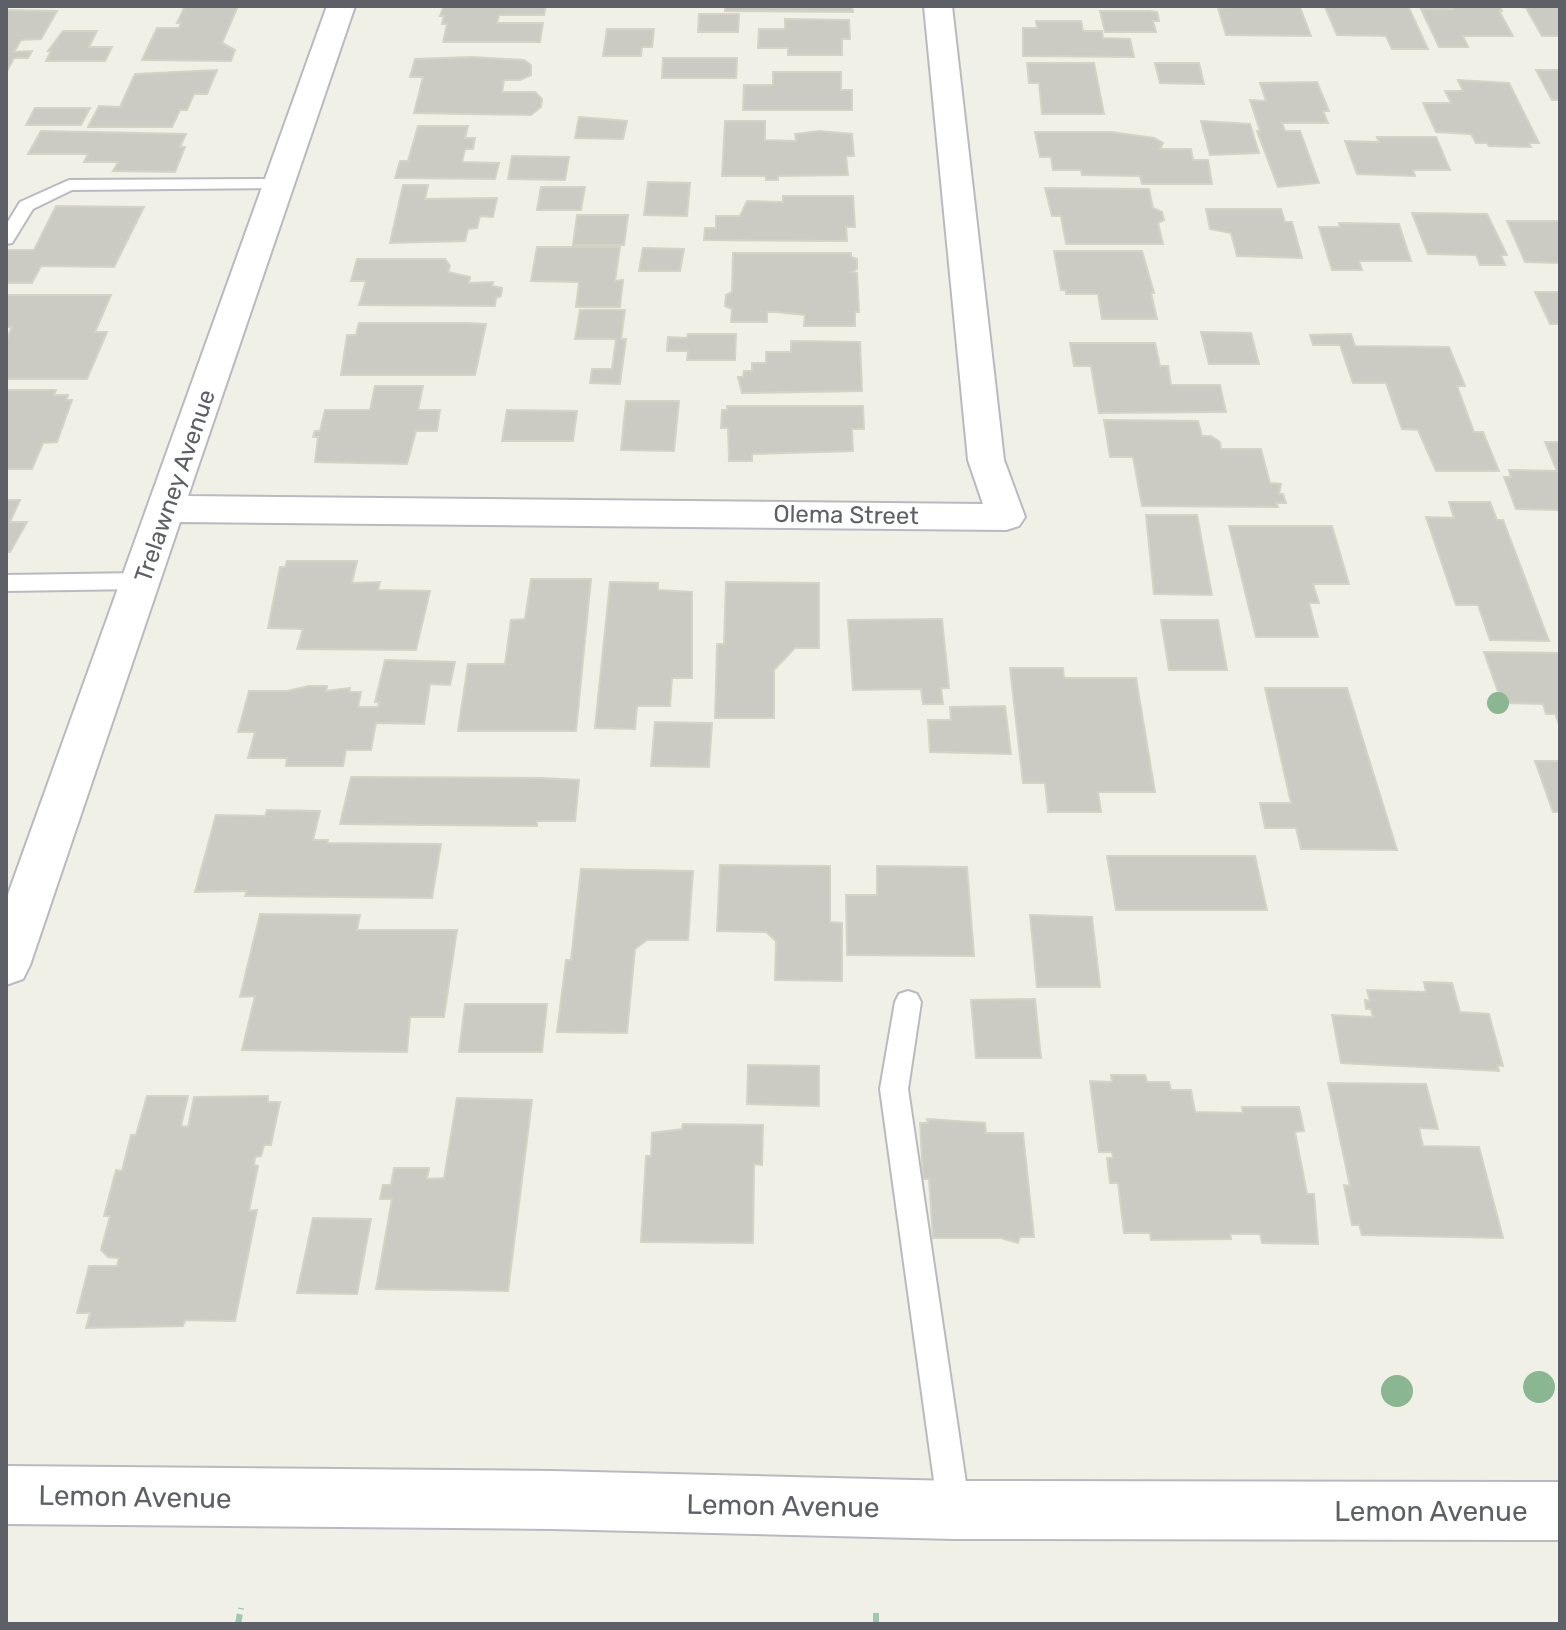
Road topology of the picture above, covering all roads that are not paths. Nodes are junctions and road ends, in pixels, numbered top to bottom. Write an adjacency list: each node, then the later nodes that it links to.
1 (341, 6): 3 (street, Trelawney Avenue)
2 (938, 6): 5 (street, Olema Street)
3 (280, 184): 4 (lane); 5 (street, Trelawney Avenue)
4 (6, 239)
5 (168, 509): 6 (street, Trelawney Avenue)
6 (141, 581): 7 (lane); 8 (street, Trelawney Avenue)
7 (6, 583)
8 (6, 965)
9 (908, 1002): 11 (lane)
10 (6, 1495): 11 (street, Lemon Avenue)
11 (954, 1510): 12 (street, Lemon Avenue)
12 (1560, 1511)

